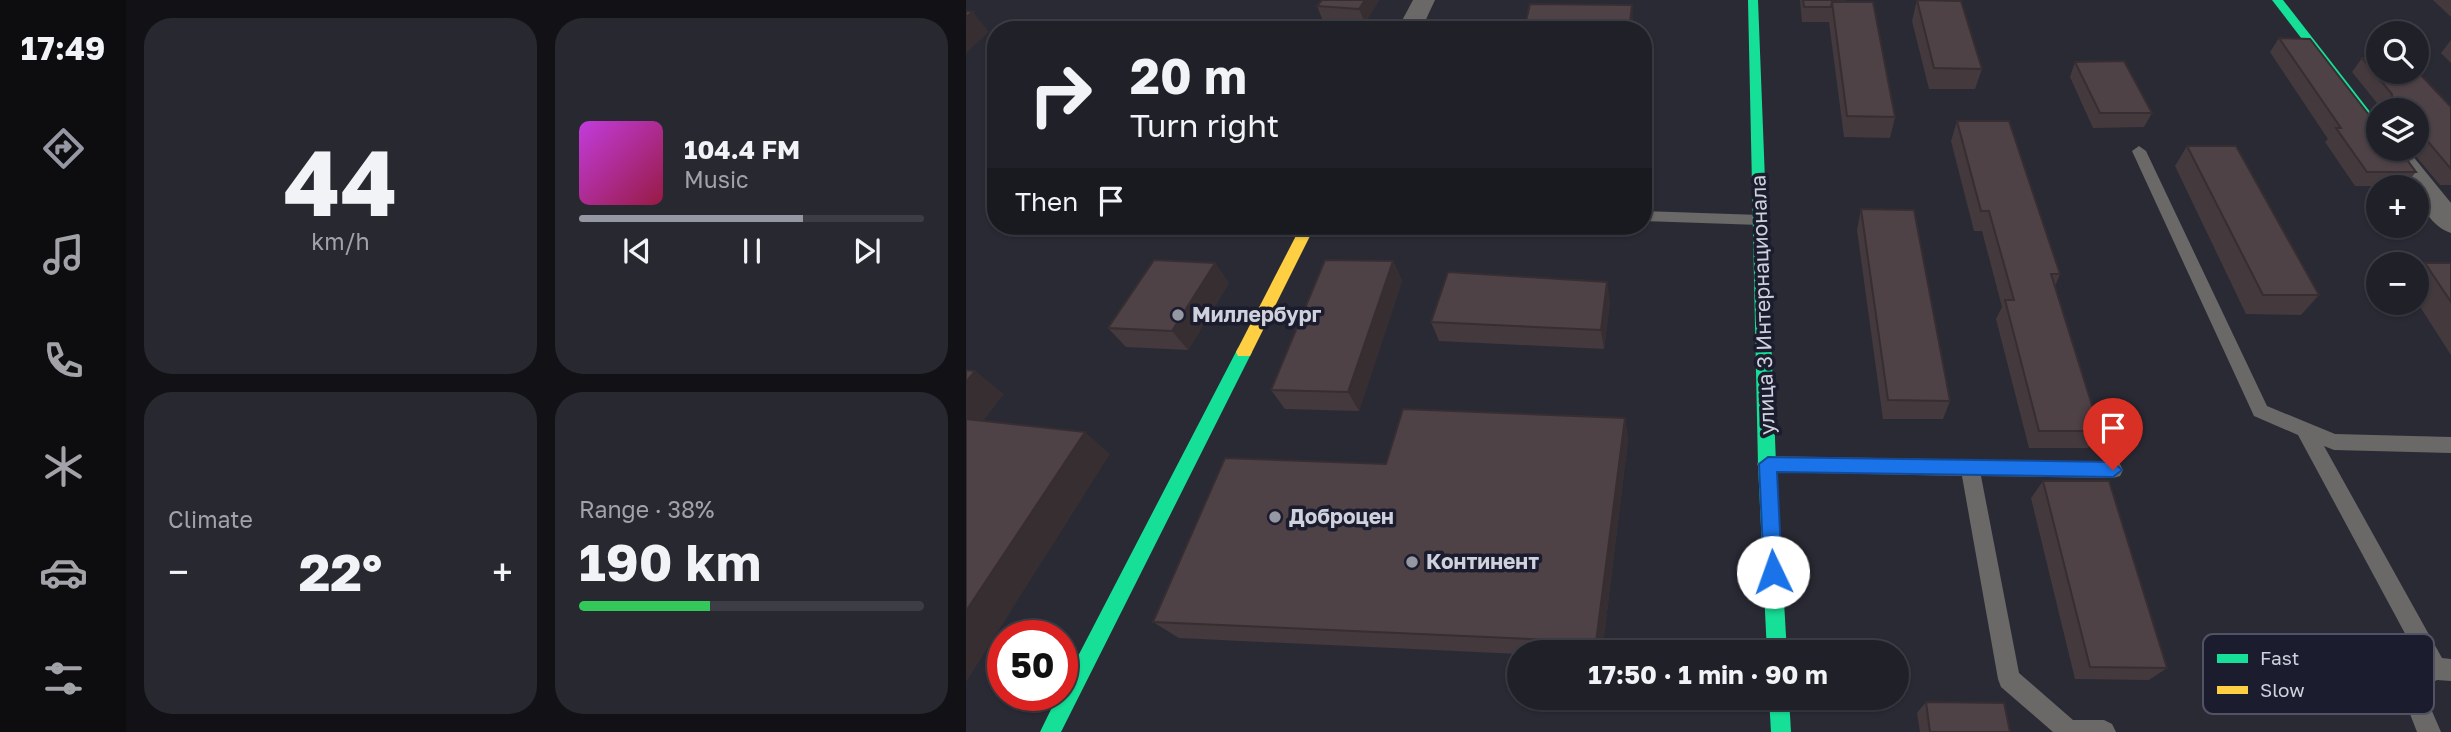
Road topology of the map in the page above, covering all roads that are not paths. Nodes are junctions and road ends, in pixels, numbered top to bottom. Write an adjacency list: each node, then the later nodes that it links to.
1 (1424, 0): 4 (street)
2 (1753, 0): 9 (main road, улица 3 Интернационала)
3 (2277, 0): 5 (main road)
4 (1414, 21)
5 (2366, 115)
6 (2139, 151): 12 (lane)
7 (2402, 161): 10 (street)
8 (1652, 216): 9 (lane)
9 (1760, 220): 14 (main road, улица 3 Интернационала)
10 (2451, 223)
11 (1303, 235): 24 (main road)
12 (2305, 430): 13 (lane); 17 (lane)
13 (2451, 445)
14 (1768, 464): 15 (lane); 18 (main road, улица 3 Интернационала)
15 (1970, 468): 16 (lane); 23 (lane)
16 (2113, 470)
17 (2422, 634)
18 (1776, 640)
19 (2434, 654): 20 (lane)
20 (2443, 670)
21 (1780, 710): 25 (main road)
22 (2422, 714): 27 (lane)
23 (2052, 724): 26 (lane)
24 (1050, 732)
25 (1781, 732)
26 (2105, 732)
27 (2429, 732)

